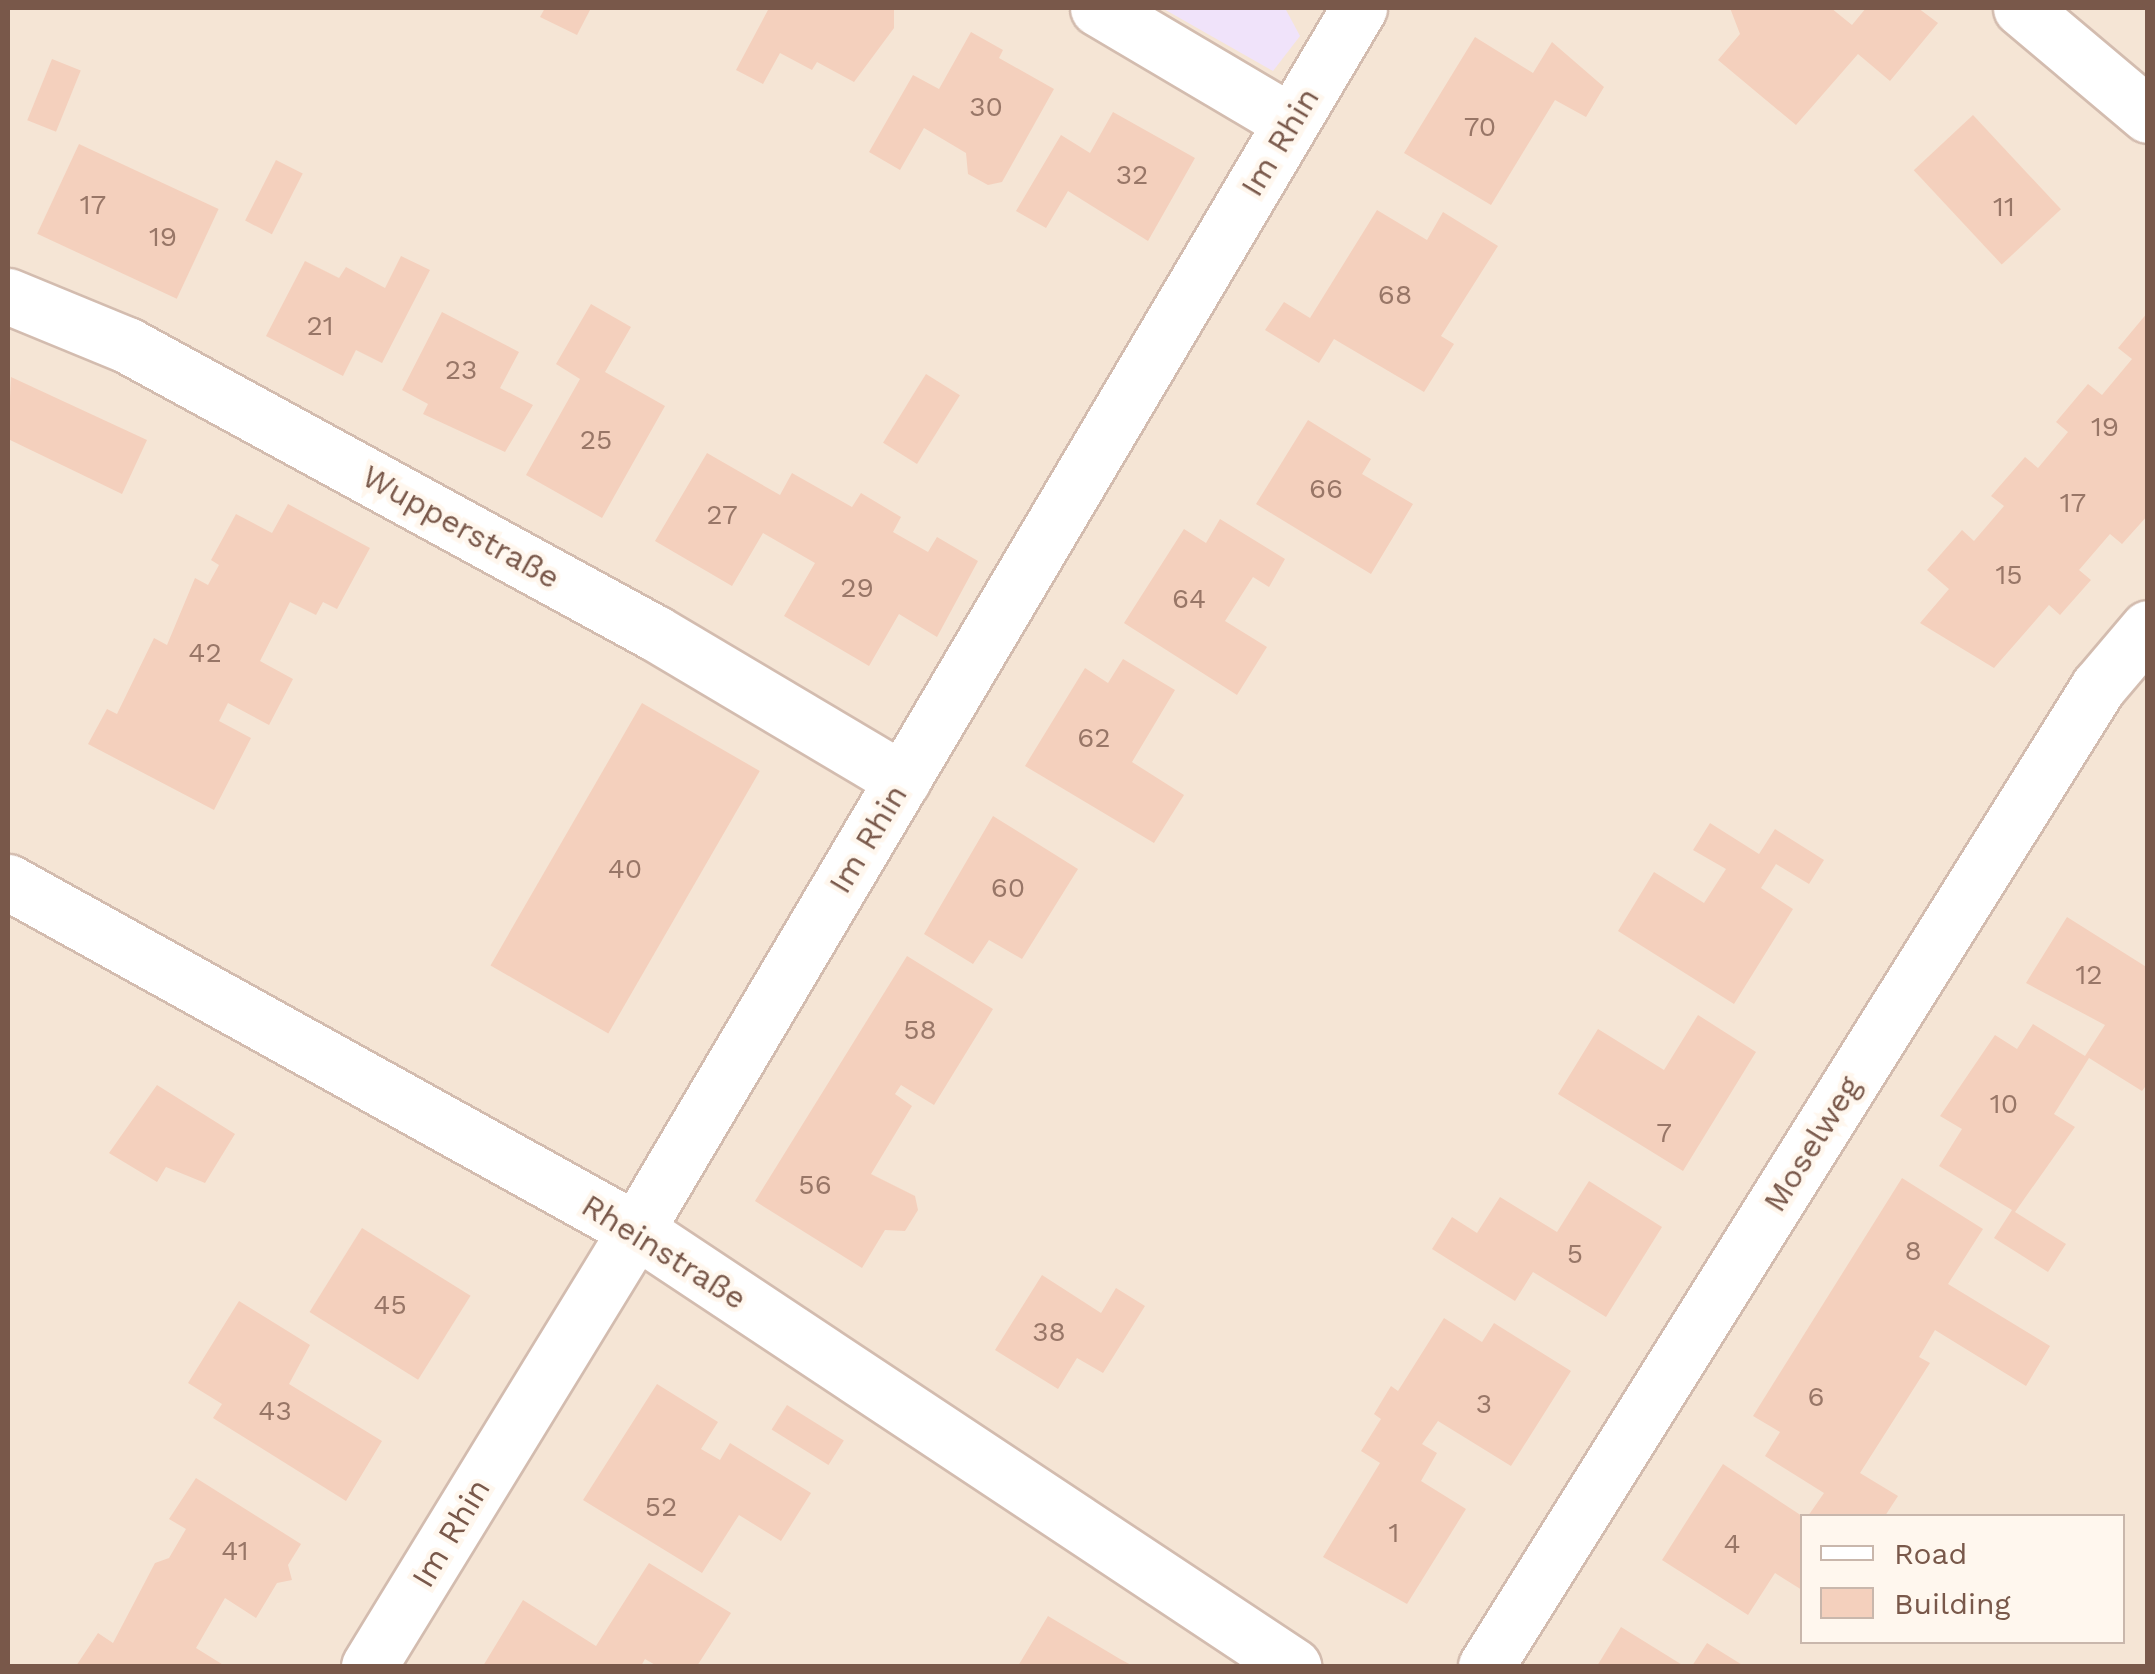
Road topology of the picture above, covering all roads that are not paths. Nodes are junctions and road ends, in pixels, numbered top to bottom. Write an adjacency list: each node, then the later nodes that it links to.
1 (1098, 8): 5 (street)
2 (1360, 8): 5 (street, Im Rhin)
3 (2022, 8): 4 (street)
4 (2148, 116)
5 (1291, 122): 8 (street, Im Rhin)
6 (8, 296): 8 (street, Wupperstraße)
7 (2148, 628): 13 (street, Moselweg)
8 (903, 780): 10 (street, Im Rhin)
9 (8, 882): 10 (street, Rheinstraße)
10 (636, 1230): 11 (street, Im Rhin); 12 (street, Rheinstraße)
11 (369, 1666)
12 (1293, 1666)
13 (1486, 1666)

